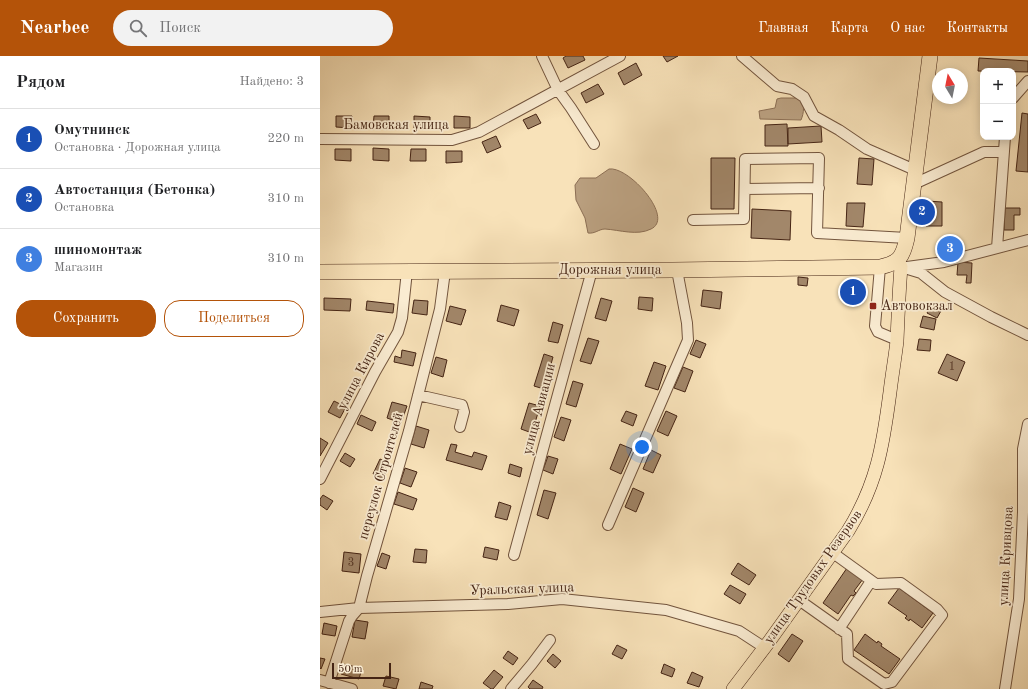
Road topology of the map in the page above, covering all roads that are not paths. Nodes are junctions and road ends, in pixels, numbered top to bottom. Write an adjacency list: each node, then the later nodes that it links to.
1 (542, 56): 6 (street)
2 (620, 56): 6 (street, Бамовская улица)
3 (742, 56): 12 (street)
4 (930, 56): 12 (highway, улица Трудовых Резервов)
5 (1028, 81): 7 (street)
6 (558, 90): 8 (street, Бамовская улица); 10 (street)
7 (1016, 95)
8 (320, 139)
9 (1005, 140): 11 (street)
10 (594, 144)
11 (1004, 152): 12 (street); 18 (street)
12 (914, 177): 16 (highway, улица Трудовых Резервов)
13 (819, 188): 14 (street); 14 (street); 16 (street)
14 (745, 189): 15 (street)
15 (693, 220)
16 (907, 238): 19 (highway, улица Трудовых Резервов)
17 (1028, 240): 18 (street)
18 (998, 248): 19 (street)
19 (899, 264): 20 (highway, Дорожная улица); 26 (street); 27 (main road, улица Трудовых Резервов)
20 (880, 267): 22 (highway, Дорожная улица); 27 (street)
21 (592, 270): 22 (highway, Дорожная улица); 24 (highway, Дорожная улица); 34 (street, улица Авиации)
22 (677, 270): 32 (street)
23 (407, 271): 24 (highway, Дорожная улица); 25 (highway, Дорожная улица); 31 (street, улица Кирова)
24 (445, 271): 28 (street, переулок Строителей)
25 (320, 272)
26 (1028, 335)
27 (897, 340): 33 (main road, улица Трудовых Резервов)
28 (418, 394): 30 (street); 37 (street, переулок Строителей)
29 (1028, 424): 46 (street, улица Кривцова)
30 (460, 427)
31 (320, 479)
32 (608, 525)
33 (833, 553): 35 (street); 36 (main road, улица Трудовых Резервов)
34 (514, 555)
35 (871, 581): 39 (street); 39 (street)
36 (799, 600): 39 (street); 41 (main road, улица Трудовых Резервов)
37 (359, 608): 38 (street, Уральская улица); 41 (street, Уральская улица); 42 (street, переулок Строителей)
38 (320, 612)
39 (839, 629)
40 (550, 640): 43 (street)
41 (765, 648): 45 (main road, улица Трудовых Резервов)
42 (325, 681): 44 (street)
43 (516, 687)
44 (352, 689)
45 (733, 689)
46 (1005, 689)

